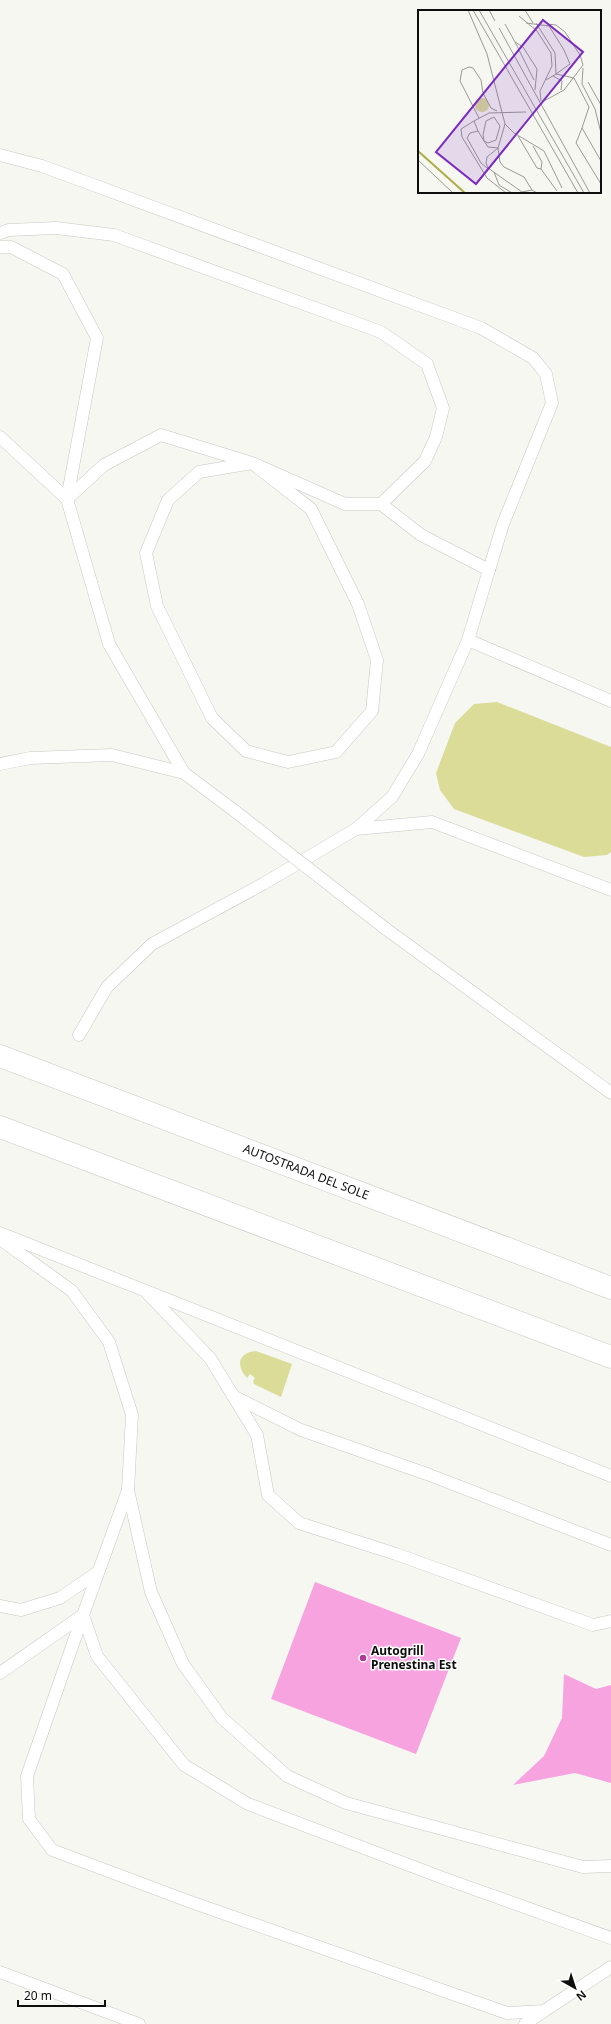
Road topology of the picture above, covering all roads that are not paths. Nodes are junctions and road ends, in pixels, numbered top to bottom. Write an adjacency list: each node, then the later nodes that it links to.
1 (0, 155): 8 (lane)
2 (0, 234): 7 (lane)
3 (0, 247): 6 (lane)
4 (0, 437): 6 (lane)
5 (252, 463): 5 (lane); 6 (lane); 7 (lane)
6 (67, 499): 12 (lane)
7 (381, 504): 8 (lane)
8 (489, 570): 9 (lane)
9 (468, 640): 10 (lane); 13 (lane)
10 (611, 701)
11 (0, 764): 12 (lane)
12 (184, 773): 17 (lane, bridge)
13 (356, 829): 14 (lane); 15 (lane)
14 (611, 890)
15 (79, 1035)
16 (0, 1056): 21 (highway, AUTOSTRADA DEL SOLE)
17 (611, 1094)
18 (0, 1127): 23 (highway)
19 (0, 1233): 22 (lane)
20 (0, 1239): 26 (lane)
21 (611, 1288)
22 (144, 1290): 24 (lane); 25 (lane)
23 (611, 1357)
24 (233, 1396): 27 (lane); 31 (lane)
25 (611, 1476)
26 (128, 1490): 28 (lane); 33 (lane)
27 (611, 1545)
28 (98, 1572): 29 (lane); 30 (lane)
29 (0, 1606)
30 (83, 1615): 32 (lane); 34 (lane); 37 (lane)
31 (611, 1621)
32 (0, 1674)
33 (611, 1866)
34 (611, 1938)
35 (611, 1967): 37 (lane)
36 (0, 1972): 38 (lane)
37 (544, 2011): 39 (lane)
38 (139, 2024)
39 (525, 2024)

